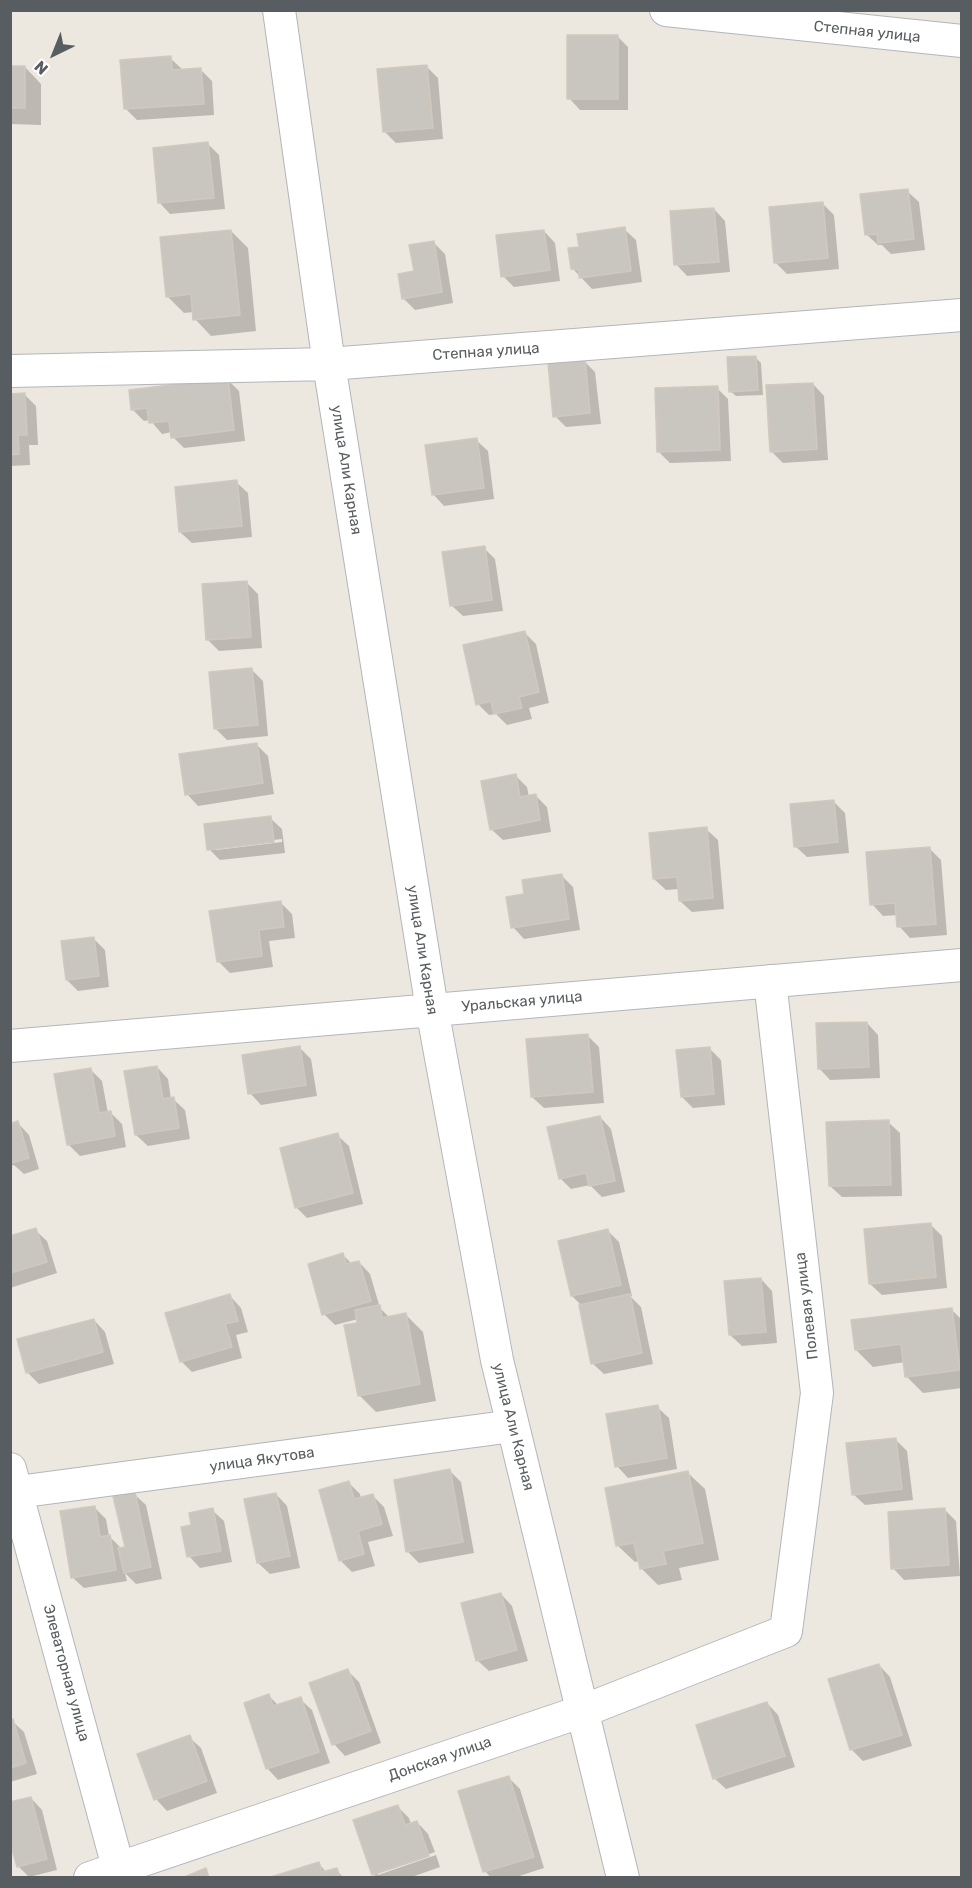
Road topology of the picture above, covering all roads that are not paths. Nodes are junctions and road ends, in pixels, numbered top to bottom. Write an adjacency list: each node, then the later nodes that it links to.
1 (279, 10): 5 (street, улица Али Карная)
2 (666, 10): 3 (street, Степная улица)
3 (962, 41)
4 (962, 315): 5 (street, Степная улица)
5 (329, 364): 6 (street, Степная улица); 9 (street, улица Али Карная)
6 (10, 371)
7 (962, 965): 8 (street, Уральская улица)
8 (770, 981): 9 (street, Уральская улица); 13 (street, Полевая улица)
9 (432, 1009): 10 (street, Уральская улица); 11 (street, улица Али Карная)
10 (10, 1046)
11 (513, 1426): 12 (street, улица Якутова); 14 (street, улица Али Карная)
12 (13, 1485): 15 (street, Элеваторная улица)
13 (786, 1631): 14 (street, Донская улица)
14 (583, 1711): 15 (street, Донская улица); 16 (street, улица Али Карная)
15 (109, 1874)
16 (623, 1878)

